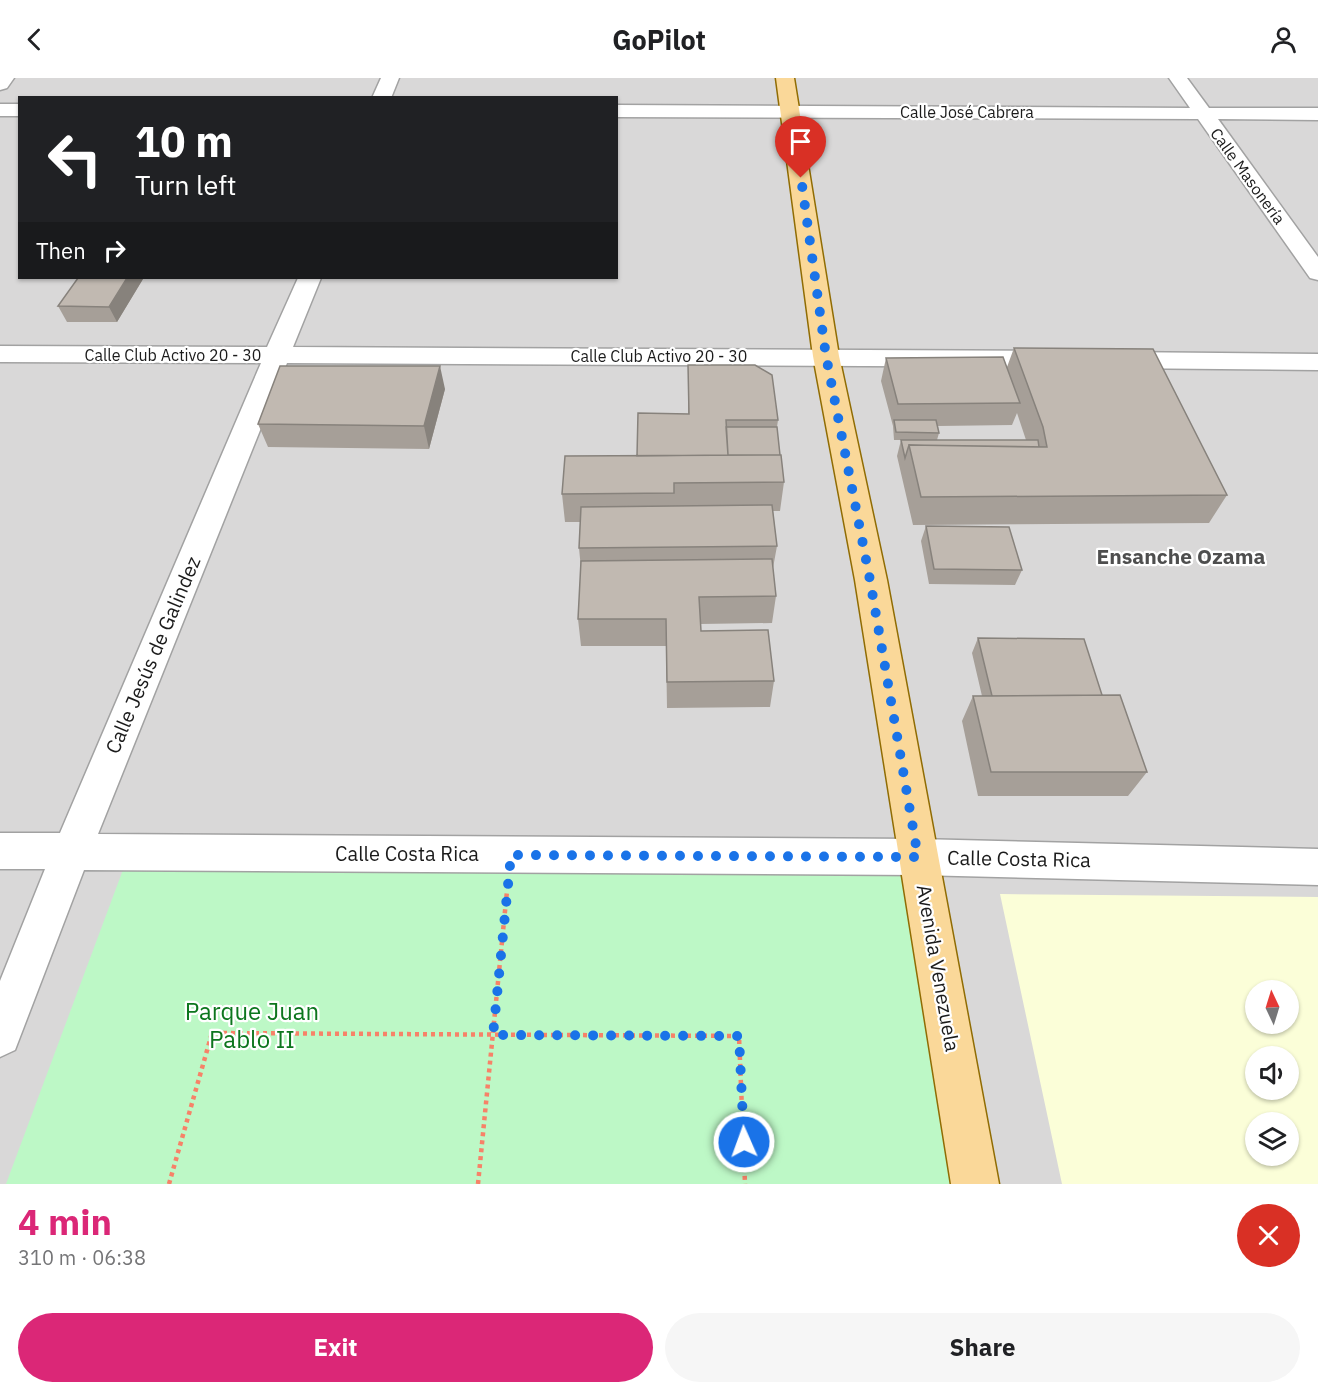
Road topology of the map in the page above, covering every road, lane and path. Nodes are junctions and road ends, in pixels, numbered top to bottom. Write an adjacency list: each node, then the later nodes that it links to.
1 (5, 78): 5 (street)
2 (390, 78): 6 (street)
3 (785, 78): 10 (main road, Avenida Venezuela)
4 (1178, 78): 11 (street, Calle Masonería)
5 (0, 84)
6 (382, 96)
7 (0, 110): 8 (street)
8 (18, 110)
9 (618, 111): 10 (street, Calle José Cabrera)
10 (791, 111): 11 (street, Calle José Cabrera); 17 (main road, Avenida Venezuela)
11 (1204, 114): 12 (street, Calle José Cabrera); 13 (street, Calle Masonería)
12 (1318, 114)
13 (1318, 273)
14 (309, 279): 16 (street, Calle Jesús de Galindez)
15 (0, 354): 16 (street, Calle Club Activo 20 - 30)
16 (279, 356): 17 (street, Calle Club Activo 20 - 30); 20 (street, Calle Jesús de Galindez)
17 (826, 356): 18 (street, Calle Club Activo 20 - 30); 22 (main road, Avenida Venezuela)
18 (1318, 362)
19 (0, 851): 20 (street, Calle Costa Rica)
20 (71, 852): 21 (street, Calle Costa Rica); 24 (street, Calle Jesús de Galindez)
21 (511, 855): 22 (street, Calle Costa Rica); 25 (path)
22 (918, 857): 23 (street, Calle Costa Rica); 29 (main road, Avenida Venezuela)
23 (1318, 867)
24 (0, 1035)
25 (493, 1035): 26 (path); 27 (path); 28 (path)
26 (169, 1184)
27 (478, 1184)
28 (745, 1184)
29 (975, 1184)

